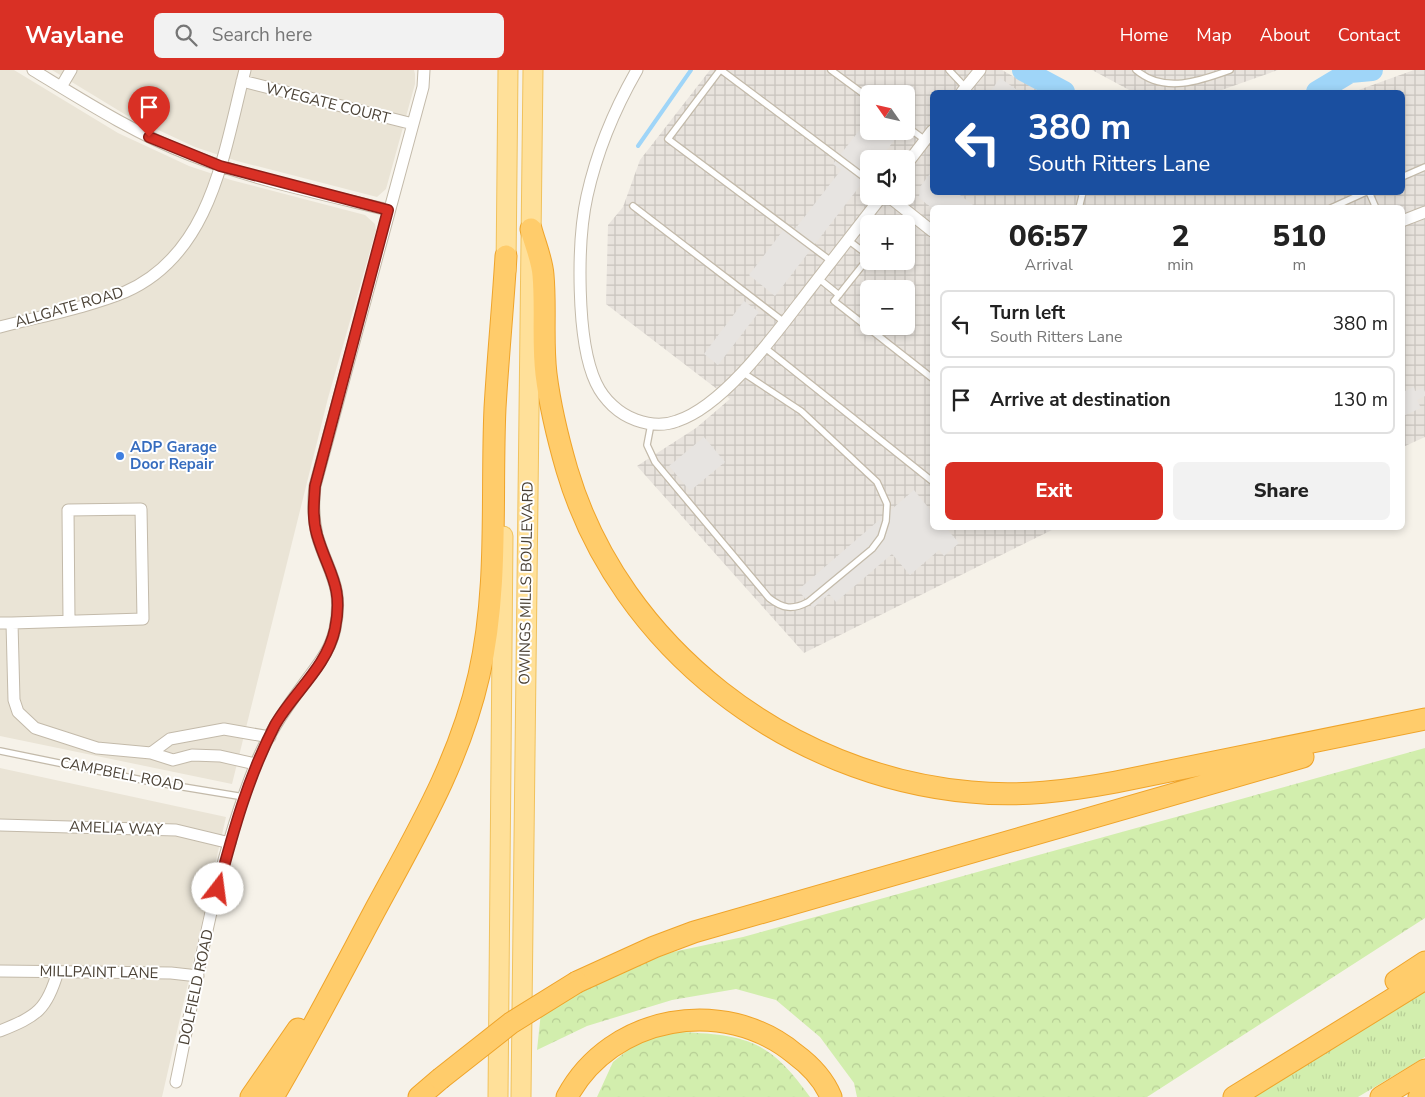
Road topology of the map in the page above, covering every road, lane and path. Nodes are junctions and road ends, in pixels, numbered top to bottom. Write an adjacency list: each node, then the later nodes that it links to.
1 (33, 70): 15 (street)
2 (71, 70): 15 (street)
3 (424, 70): 18 (street, DOLFIELD ROAD)
4 (508, 70): 38 (main road, OWINGS MILLS BOULEVARD)
5 (519, 70): 50 (main road)
6 (533, 70): 34 (main road, OWINGS MILLS BOULEVARD)
7 (637, 70): 48 (street)
8 (720, 70): 24 (lane); 39 (lane)
9 (831, 70): 17 (lane)
10 (949, 70): 16 (lane)
11 (980, 70): 16 (street)
12 (1136, 70): 13 (lane)
13 (1230, 70)
14 (244, 75): 18 (street, WYEGATE COURT); 22 (street, WYEGATE COURT)
15 (61, 87): 22 (street)
16 (964, 90)
17 (860, 91)
18 (413, 124): 31 (street, DOLFIELD ROAD)
19 (915, 130): 20 (lane)
20 (929, 136): 21 (street)
21 (915, 154)
22 (220, 166): 31 (street); 44 (street, ALLGATE ROAD)
23 (1425, 167): 25 (lane)
24 (860, 174)
25 (1405, 176)
26 (1361, 195): 29 (lane)
27 (875, 205): 36 (street)
28 (899, 205): 35 (street)
29 (1338, 205)
30 (633, 206): 43 (lane)
31 (388, 210): 55 (street, DOLFIELD ROAD)
32 (1425, 212): 33 (street)
33 (1405, 220)
34 (531, 229): 50 (main road, OWINGS MILLS BOULEVARD); 53 (highway)
35 (930, 229)
36 (848, 240): 37 (lane); 39 (street)
37 (860, 249)
38 (506, 256): 63 (highway); 77 (main road, OWINGS MILLS BOULEVARD)
39 (831, 261): 41 (street)
40 (860, 268): 42 (lane)
41 (818, 278): 42 (lane); 43 (street)
42 (839, 295): 47 (lane)
43 (784, 322): 45 (street)
44 (0, 326)
45 (764, 347): 46 (street); 49 (lane)
46 (742, 372): 48 (street); 48 (lane)
47 (930, 376)
48 (651, 424)
49 (930, 479)
50 (526, 609): 78 (main road, OWINGS MILLS BOULEVARD)
51 (69, 620): 51 (street); 52 (street)
52 (6, 623): 57 (street)
53 (1425, 720): 76 (highway, bridge)
54 (191, 736): 55 (street); 57 (street); 58 (street)
55 (270, 737): 59 (street, DOLFIELD ROAD)
56 (0, 751): 60 (lane, CAMPBELL ROAD)
57 (151, 753): 58 (street)
58 (192, 755): 59 (street)
59 (255, 764): 60 (street, DOLFIELD ROAD)
60 (244, 797): 62 (street, DOLFIELD ROAD)
61 (0, 824): 62 (street, AMELIA WAY)
62 (230, 843): 67 (street, DOLFIELD ROAD)
63 (375, 912): 74 (highway); 75 (highway)
64 (1425, 962): 72 (highway)
65 (0, 970): 66 (street, MILLPAINT LANE)
66 (58, 971): 67 (street, MILLPAINT LANE); 69 (street)
67 (198, 976): 71 (street, DOLFIELD ROAD)
68 (1425, 979): 72 (highway)
69 (0, 1032)
70 (1425, 1070): 81 (highway)
71 (176, 1082)
72 (1241, 1093)
73 (1425, 1093): 82 (highway)
74 (251, 1097)
75 (273, 1097)
76 (419, 1097)
77 (498, 1097)
78 (521, 1097)
79 (567, 1097): 80 (highway)
80 (831, 1097)
81 (1381, 1097)
82 (1419, 1097)

